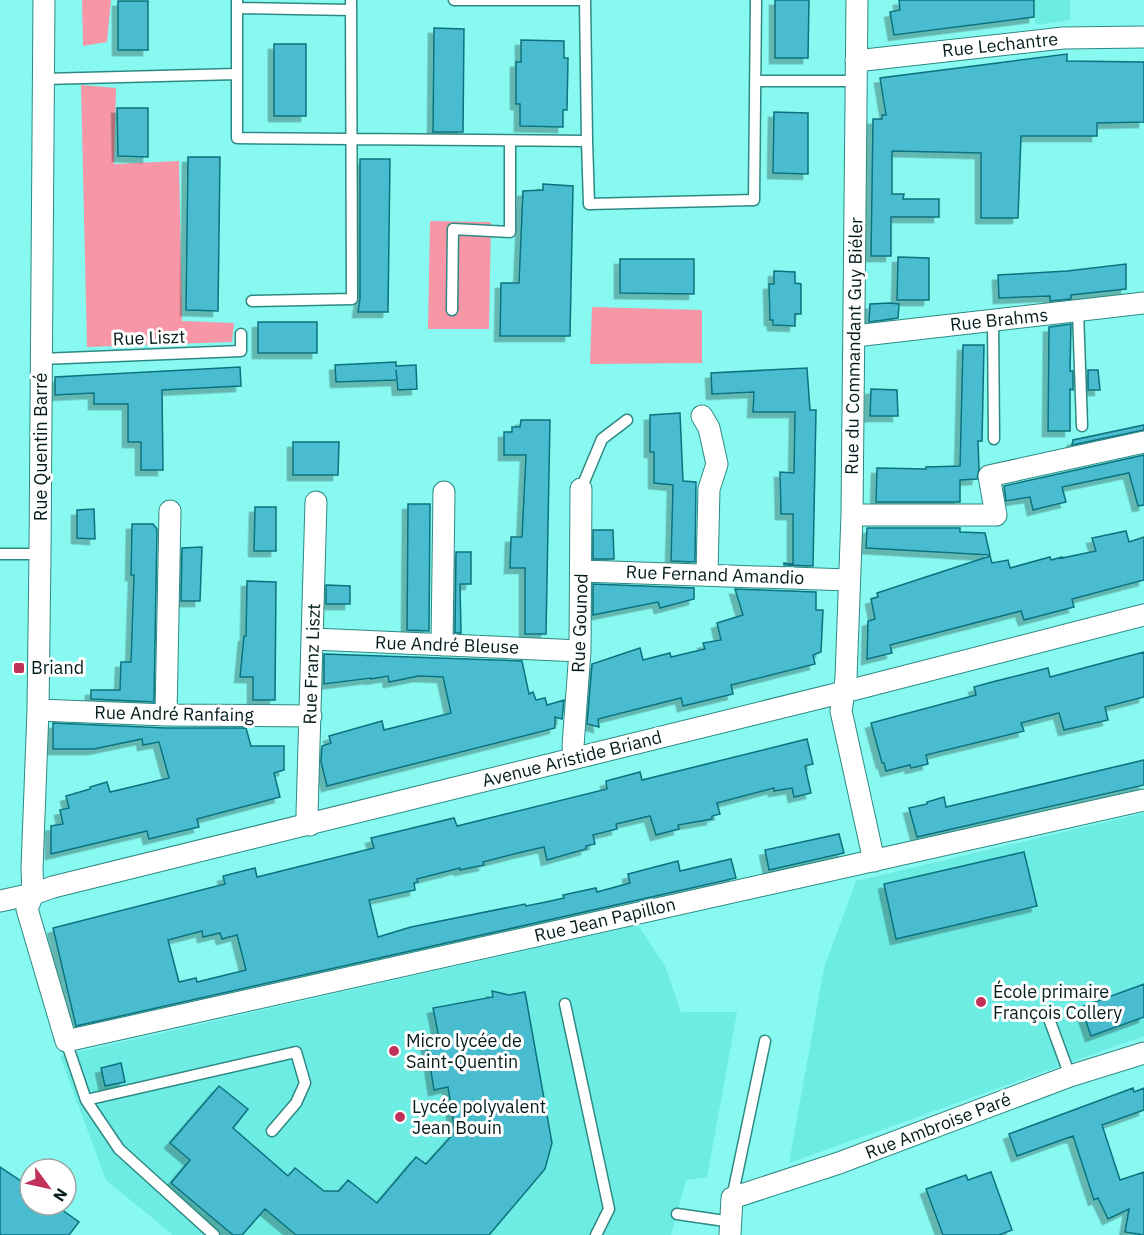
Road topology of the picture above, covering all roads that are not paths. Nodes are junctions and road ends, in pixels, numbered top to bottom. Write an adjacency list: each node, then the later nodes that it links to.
1 (44, 0): 11 (street, Rue Quentin Barré)
2 (454, 0): 3 (lane)
3 (585, 0): 15 (lane)
4 (756, 0): 12 (lane)
5 (857, 0): 9 (street, Rue du Commandant Guy Biéler)
6 (237, 4): 7 (lane); 10 (lane)
7 (351, 5): 13 (lane)
8 (1144, 37): 9 (street, Rue Lechantre)
9 (856, 71): 12 (lane); 22 (street, Rue du Commandant Guy Biéler)
10 (237, 74): 11 (lane); 13 (lane)
11 (44, 79): 23 (street, Rue Quentin Barré)
12 (755, 81): 15 (lane)
13 (352, 139): 14 (lane); 16 (lane)
14 (510, 141): 15 (lane); 18 (lane)
15 (587, 141)
16 (252, 301)
17 (1144, 303): 19 (street, Rue Brahms)
18 (452, 310)
19 (1078, 311): 20 (street, Rue Brahms); 26 (lane)
20 (993, 320): 22 (street, Rue Brahms); 27 (lane)
21 (241, 334): 23 (lane, Rue Liszt)
22 (855, 336): 33 (street, Rue du Commandant Guy Biéler)
23 (41, 359): 35 (street, Rue Quentin Barré)
24 (702, 416): 37 (street)
25 (627, 420): 29 (lane)
26 (1082, 426)
27 (994, 439)
28 (1144, 442): 33 (street)
29 (581, 489): 36 (street, Rue Gounod)
30 (444, 492): 41 (street)
31 (316, 502): 40 (street, Rue Franz Liszt)
32 (170, 511): 45 (street)
33 (852, 515): 38 (street, Rue du Commandant Guy Biéler)
34 (0, 554): 35 (lane)
35 (40, 554): 44 (street, Rue Quentin Barré)
36 (582, 571): 37 (street, Rue Fernand Amandio); 42 (street, Rue Gounod)
37 (707, 574): 38 (street, Rue Fernand Amandio)
38 (849, 580): 43 (street, Rue du Commandant Guy Biéler)
39 (1144, 615): 43 (street, Avenue Aristide Briand)
40 (314, 639): 41 (street, Rue André Bleuse); 46 (street, Rue Franz Liszt)
41 (442, 645): 42 (street, Rue André Bleuse)
42 (580, 651): 47 (street, Rue Gounod)
43 (844, 692): 47 (street, Avenue Aristide Briand); 50 (street, Rue du Commandant Guy Biéler)
44 (38, 710): 45 (street, Rue André Ranfaing); 51 (street, Rue Quentin Barré)
45 (166, 715): 46 (street, Rue André Ranfaing)
46 (311, 716): 49 (street, Rue Franz Liszt)
47 (575, 758): 49 (street, Avenue Aristide Briand)
48 (1144, 800): 50 (street, Rue Jean Papillon)
49 (310, 825): 51 (street, Avenue Aristide Briand)
50 (874, 861): 55 (street, Rue Jean Papillon)
51 (33, 894): 52 (street, Avenue Aristide Briand); 55 (street, Rue Quentin Barré)
52 (0, 901)
53 (565, 1004): 65 (lane)
54 (1048, 1016): 58 (lane)
55 (66, 1041): 59 (lane)
56 (765, 1041): 61 (lane)
57 (1144, 1053): 58 (street, Rue Ambroise Paré)
58 (1070, 1076): 61 (street, Rue Ambroise Paré)
59 (86, 1100): 60 (lane); 64 (lane)
60 (272, 1131)
61 (732, 1198): 63 (street)
62 (677, 1214): 63 (lane)
63 (731, 1229)
64 (214, 1235)
65 (596, 1235)

